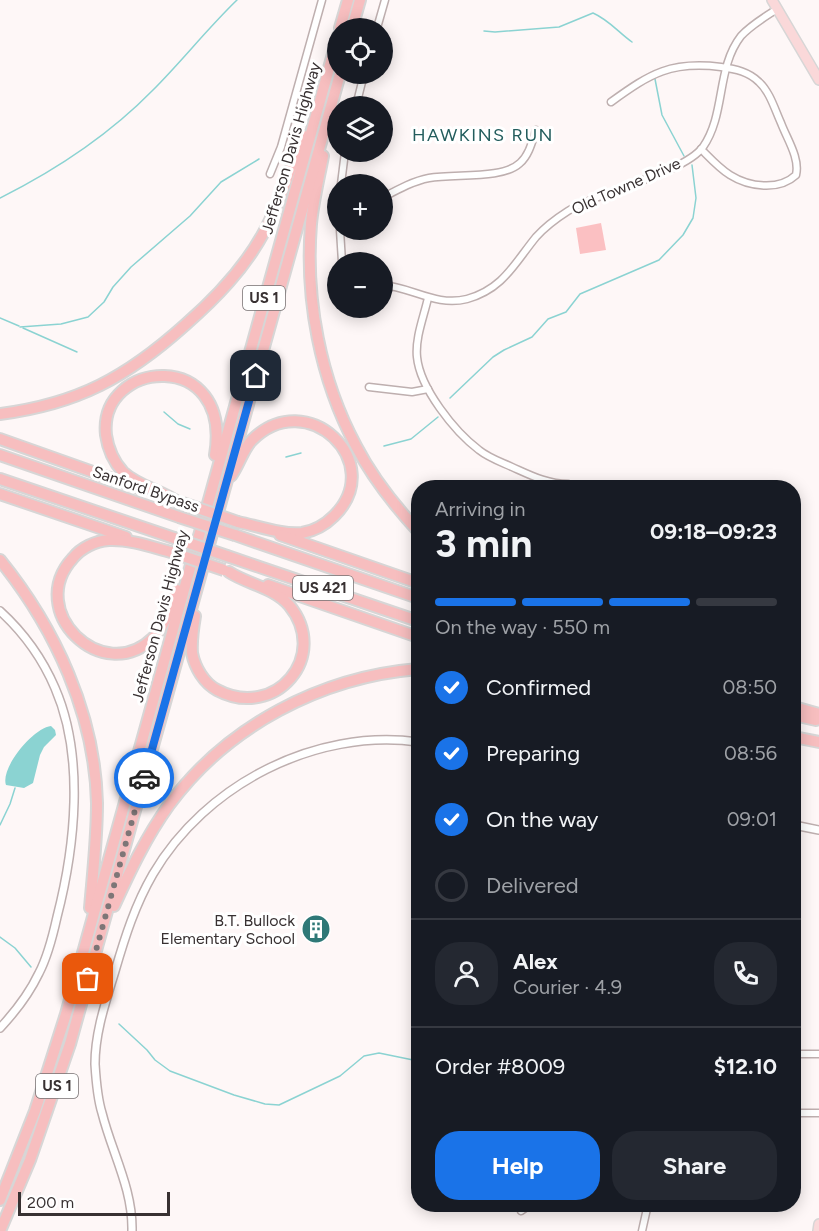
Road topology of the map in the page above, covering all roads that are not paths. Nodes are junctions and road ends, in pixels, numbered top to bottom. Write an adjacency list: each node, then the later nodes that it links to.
1 (322, 0): 18 (street)
2 (348, 0): 6 (highway)
3 (360, 0): 7 (highway)
4 (385, 0): 8 (street)
5 (775, 4): 9 (street, Old Towne Drive); 11 (main road)
6 (343, 18)
7 (355, 18)
8 (380, 18)
9 (726, 68): 13 (street); 17 (street, Old Towne Drive); 17 (street)
10 (327, 74): 14 (highway, Jefferson Davis Highway / US 1)
11 (819, 80)
12 (337, 84): 15 (highway, Jefferson Davis Highway / US 1)
13 (611, 102)
14 (314, 120): 24 (highway); 27 (highway, Jefferson Davis Highway / US 1)
15 (325, 128): 30 (highway, Jefferson Davis Highway / US 1); 34 (highway)
16 (536, 130): 19 (street)
17 (701, 149): 21 (street, Old Towne Drive)
18 (270, 174)
19 (393, 193)
20 (393, 287): 21 (street, Old Towne Drive)
21 (428, 298): 23 (street)
22 (369, 387): 23 (street)
23 (428, 389): 29 (street)
24 (0, 414)
25 (0, 439): 32 (highway)
26 (0, 455): 41 (highway, Sanford Bypass / US 421, bridge)
27 (215, 476): 32 (highway); 38 (highway, Jefferson Davis Highway / US 1)
28 (0, 479): 43 (highway, US 421, bridge)
29 (544, 480)
30 (228, 482): 33 (highway); 40 (highway, Jefferson Davis Highway / US 1)
31 (0, 494): 35 (highway)
32 (181, 503): 33 (highway, bridge)
33 (238, 522): 39 (highway)
34 (411, 523)
35 (171, 552): 37 (highway, bridge); 38 (highway)
36 (0, 560): 57 (highway)
37 (226, 571): 40 (highway); 44 (highway)
38 (188, 572): 57 (highway, Jefferson Davis Highway / US 1)
39 (411, 580)
40 (197, 588): 58 (highway, Jefferson Davis Highway / US 1)
41 (411, 596)
42 (0, 611): 59 (street)
43 (411, 619)
44 (411, 635)
45 (411, 670): 58 (highway)
46 (801, 708): 47 (highway)
47 (819, 714)
48 (801, 716): 49 (highway)
49 (819, 720)
50 (801, 738): 52 (highway)
51 (411, 742): 68 (street)
52 (819, 742)
53 (801, 744): 54 (highway)
54 (819, 747)
55 (801, 826): 56 (street)
56 (819, 830)
57 (87, 935): 64 (highway, Jefferson Davis Highway / US 1)
58 (100, 936): 67 (highway, Jefferson Davis Highway / US 1)
59 (0, 1028)
60 (801, 1054): 61 (street)
61 (819, 1054)
62 (801, 1113): 63 (street)
63 (819, 1113)
64 (0, 1200)
65 (646, 1212): 69 (street)
66 (819, 1224): 70 (main road)
67 (0, 1231)
68 (132, 1231)
69 (642, 1231)
70 (818, 1231)

